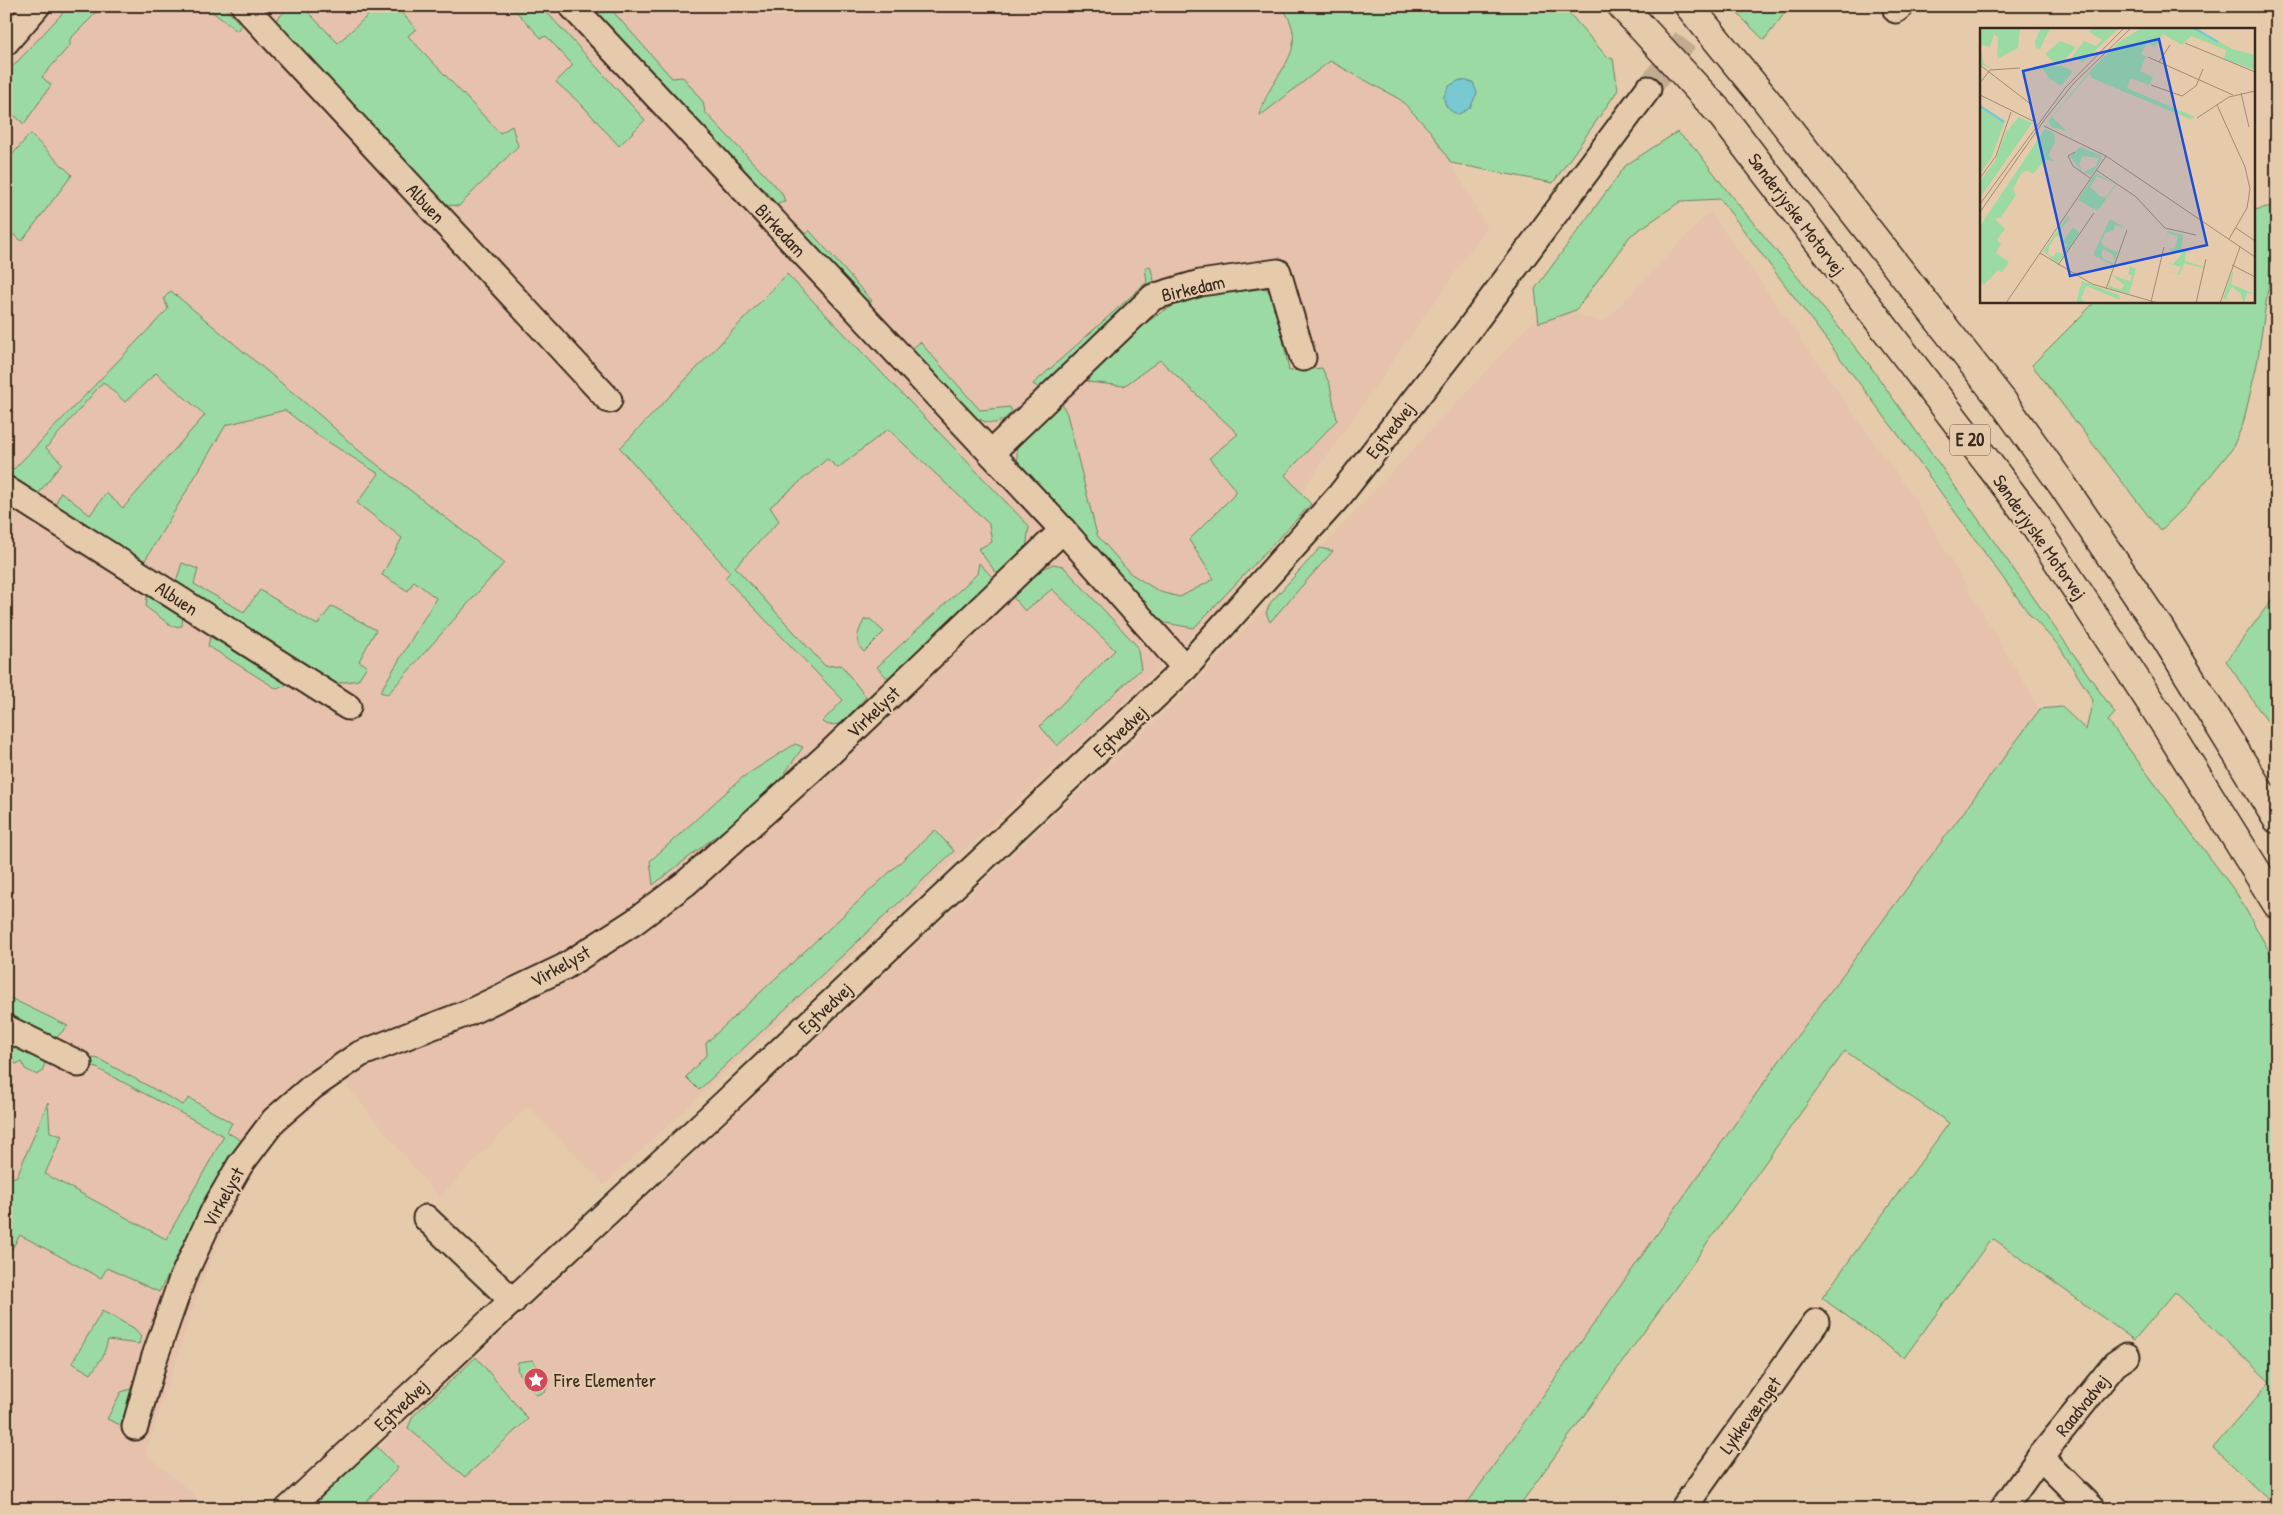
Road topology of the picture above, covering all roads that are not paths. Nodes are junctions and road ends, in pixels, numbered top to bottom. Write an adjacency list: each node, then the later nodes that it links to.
1 (37, 6): 6 (street)
2 (244, 6): 9 (street, Albuen)
3 (572, 6): 10 (street, Birkedam)
4 (1622, 6): 16 (highway, Sønderjyske Motorvej / E 20)
5 (1689, 6): 15 (highway, E 20)
6 (6, 42)
7 (1648, 89): 13 (street, Egtvedvej)
8 (1303, 358): 10 (street, Birkedam)
9 (609, 400)
10 (991, 453): 12 (street, Birkedam)
11 (6, 489): 14 (street, Albuen)
12 (1063, 530): 13 (street, Birkedam); 23 (street, Virkelyst)
13 (1185, 668): 20 (street, Egtvedvej)
14 (348, 707)
15 (2277, 819)
16 (2277, 904)
17 (6, 1028): 18 (street)
18 (79, 1064)
19 (426, 1218): 20 (street)
20 (513, 1301): 25 (street, Egtvedvej)
21 (1816, 1322): 26 (street, Lykkevænget)
22 (2126, 1356): 24 (street, Raadvadvej)
23 (135, 1427)
24 (2040, 1457): 27 (street, Raadvadvej); 28 (street)
25 (288, 1509)
26 (1683, 1509)
27 (2003, 1509)
28 (2092, 1509)

